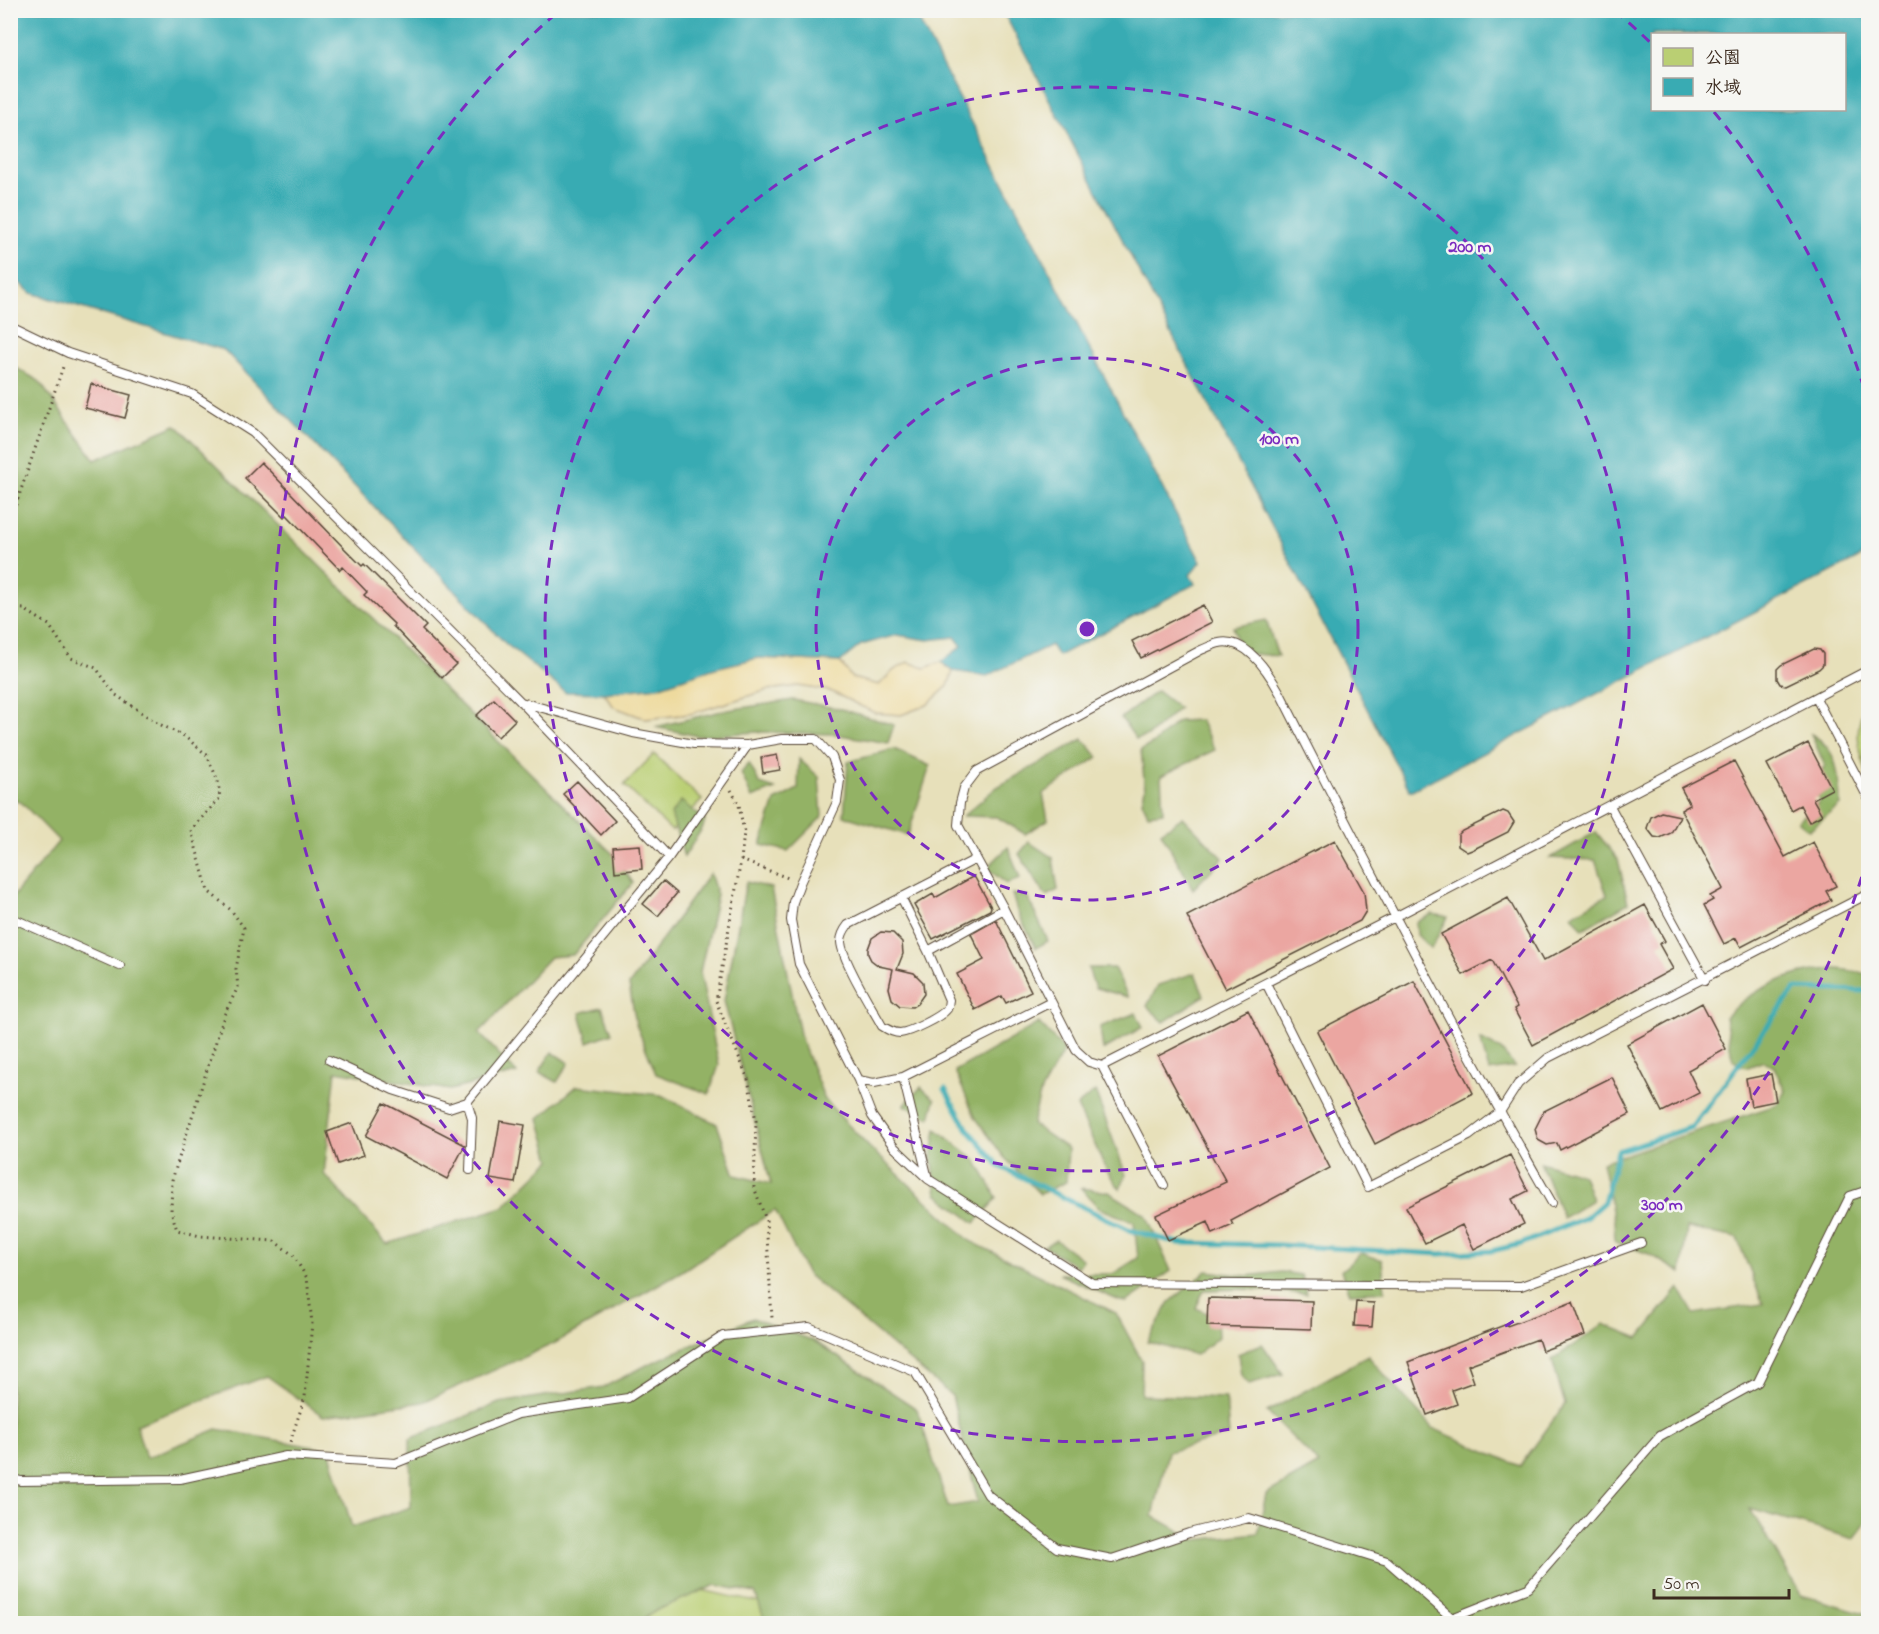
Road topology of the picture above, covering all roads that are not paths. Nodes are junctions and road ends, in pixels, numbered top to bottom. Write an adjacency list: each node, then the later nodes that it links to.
1 (10, 325): 4 (lane)
2 (1869, 670): 3 (lane)
3 (1816, 698): 6 (lane); 7 (lane)
4 (521, 702): 5 (lane); 8 (lane)
5 (748, 745): 8 (lane); 23 (lane)
6 (1869, 798)
7 (1610, 806): 14 (lane); 17 (lane)
8 (669, 857): 24 (lane)
9 (976, 859): 11 (lane); 12 (lane); 14 (lane)
10 (1869, 894): 17 (lane)
11 (901, 897): 15 (lane); 15 (lane)
12 (1004, 909): 15 (lane); 19 (lane)
13 (10, 917): 16 (lane)
14 (1395, 917): 18 (lane); 25 (lane)
15 (928, 951)
16 (120, 966)
17 (1705, 980): 25 (lane)
18 (1266, 983): 21 (lane); 25 (lane)
19 (1051, 1002): 21 (lane); 22 (lane)
20 (329, 1060): 24 (lane)
21 (1102, 1066): 28 (lane)
22 (903, 1077): 23 (lane); 27 (lane)
23 (858, 1080): 27 (lane)
24 (466, 1102): 26 (lane)
25 (1500, 1112): 30 (lane)
26 (470, 1170)
27 (928, 1179): 31 (lane)
28 (1164, 1185)
29 (1869, 1190): 32 (lane)
30 (1552, 1203)
31 (1641, 1243)
32 (10, 1478)

